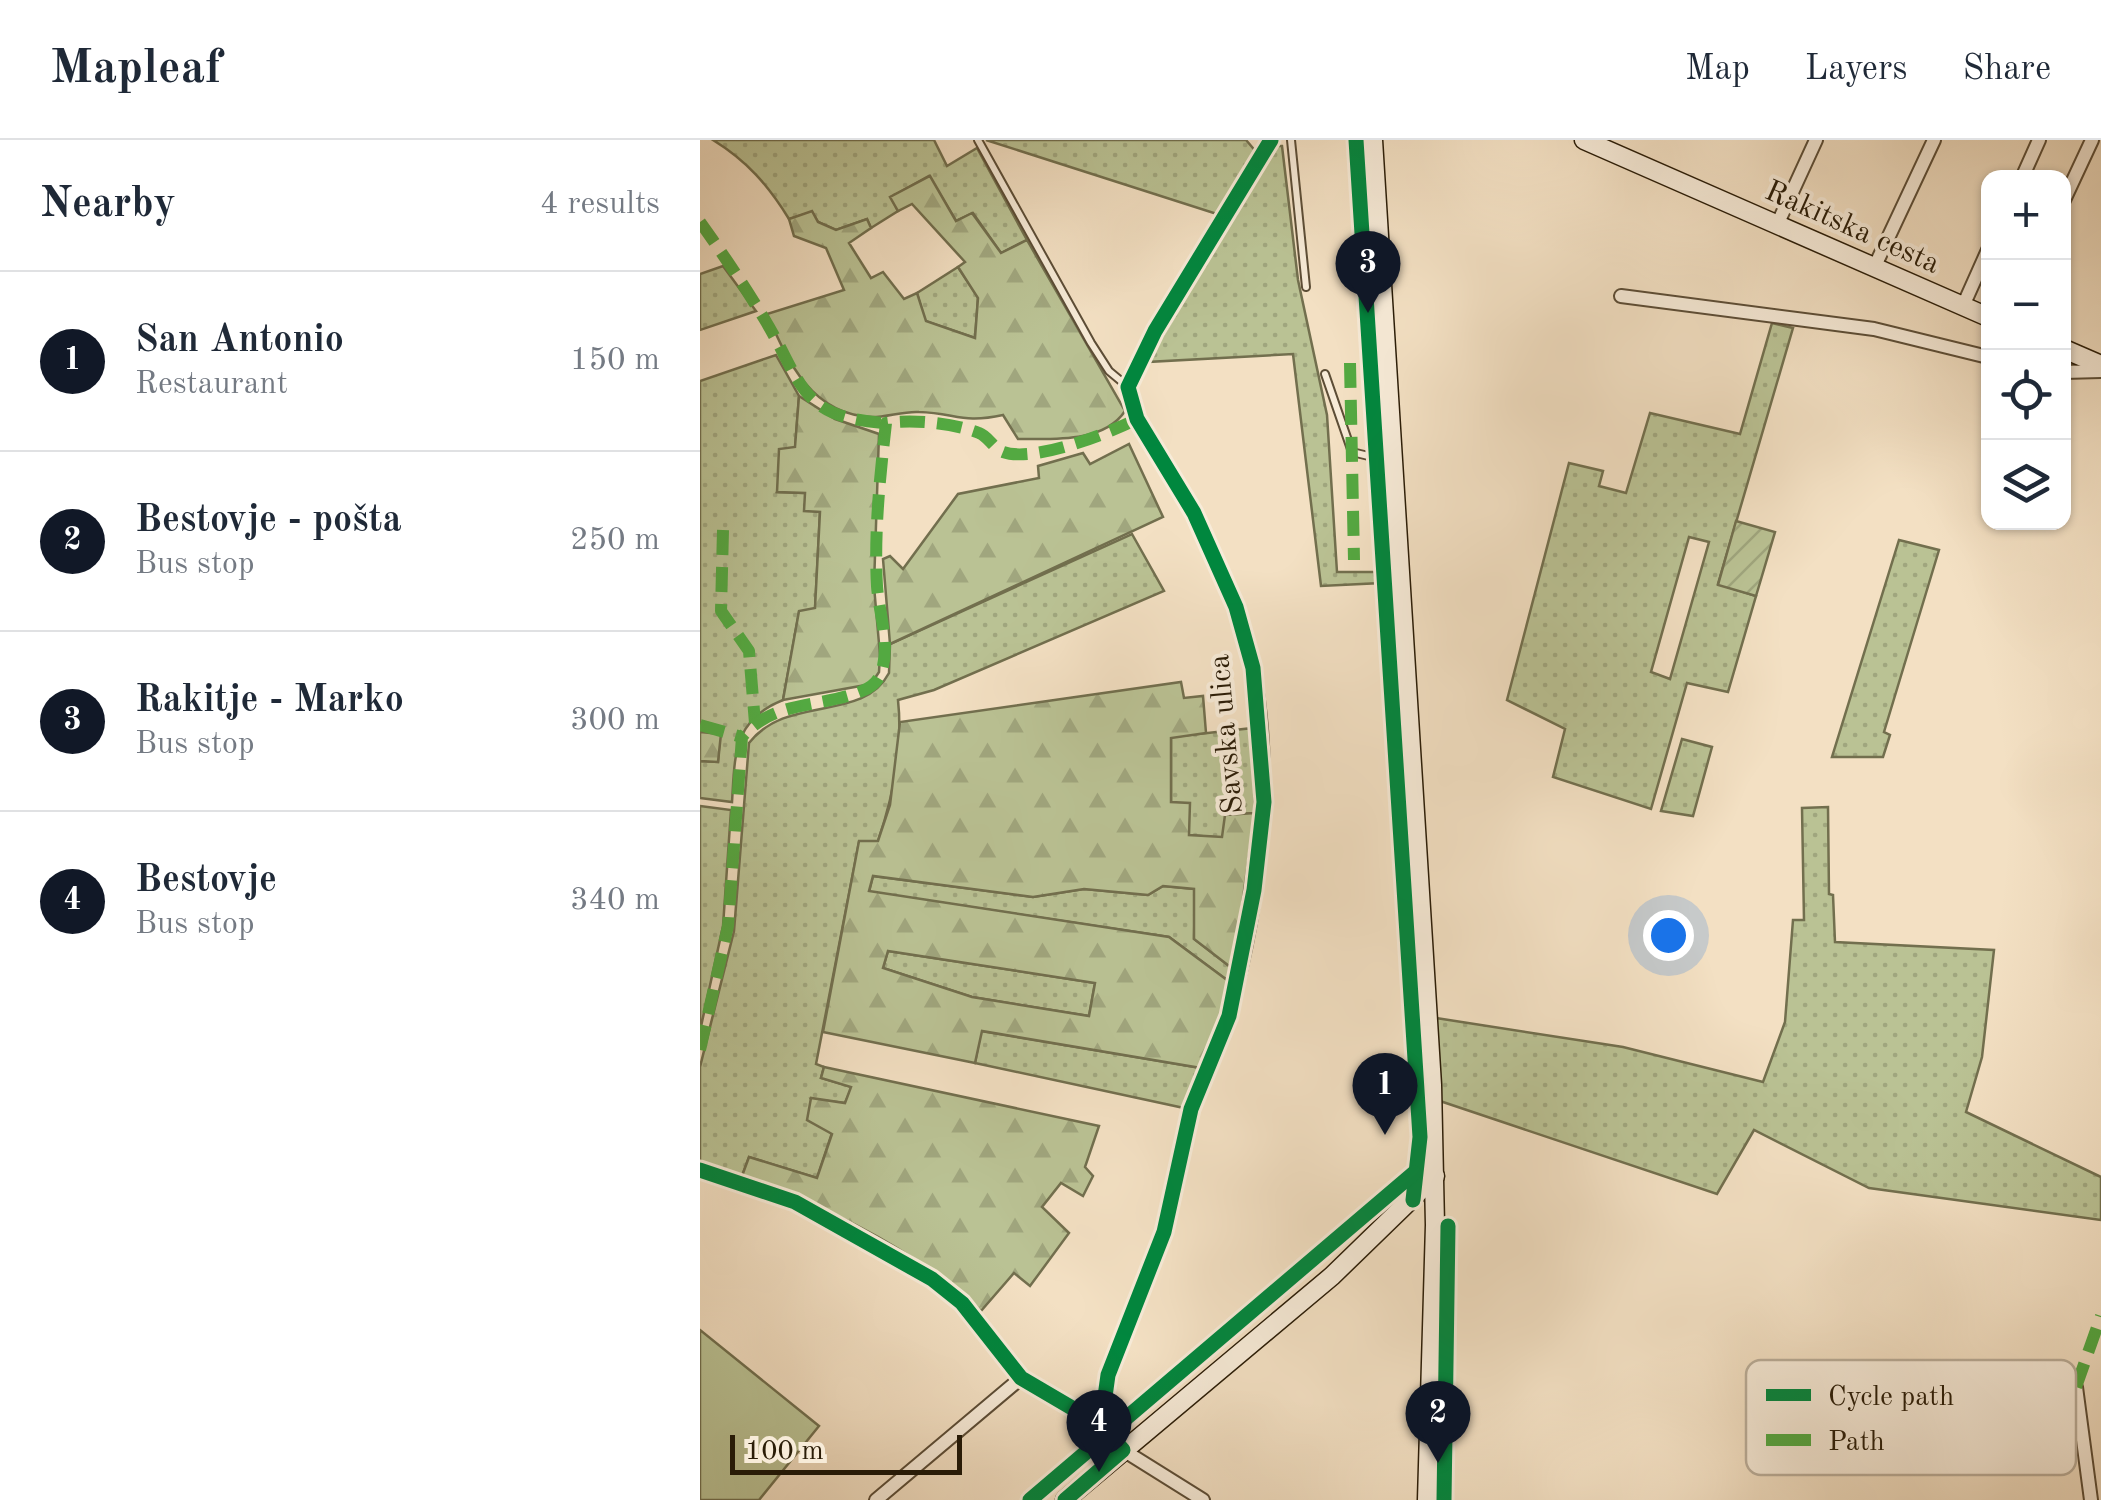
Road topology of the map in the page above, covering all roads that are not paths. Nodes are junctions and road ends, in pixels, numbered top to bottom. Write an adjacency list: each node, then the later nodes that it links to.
1 (978, 140): 24 (lane)
2 (1271, 140): 24 (street)
3 (1291, 140): 15 (lane)
4 (1584, 140): 12 (main road, Rakitska cesta)
5 (1816, 140): 12 (street)
6 (1934, 140): 14 (street)
7 (2040, 140): 10 (street)
8 (2092, 140): 11 (street)
9 (1371, 142): 26 (main road)
10 (2026, 170)
11 (2071, 185)
12 (1777, 225): 14 (main road, Rakitska cesta)
13 (1984, 260): 17 (street)
14 (1874, 268): 17 (main road, Rakitska cesta)
15 (1306, 287)
16 (1621, 296): 20 (street)
17 (1963, 306): 18 (main road, Rakitska cesta)
18 (1981, 314)
19 (2066, 350): 21 (main road)
20 (1981, 355)
21 (2101, 368): 22 (street)
22 (2071, 371)
23 (1326, 374): 26 (lane)
24 (1128, 387): 25 (street, Savska ulica)
25 (1137, 419): 28 (street, Savska ulica)
26 (1390, 461): 29 (main road)
27 (700, 1170): 30 (street)
28 (1178, 1175): 32 (street, Savska ulica)
29 (1435, 1176): 33 (main road); 37 (main road)
30 (1021, 1378): 32 (street); 34 (street)
31 (2076, 1387): 38 (street)
32 (1102, 1426): 33 (street)
33 (1124, 1450): 35 (main road); 36 (street)
34 (876, 1500)
35 (1065, 1500)
36 (1203, 1500)
37 (1427, 1500)
38 (2091, 1500)

